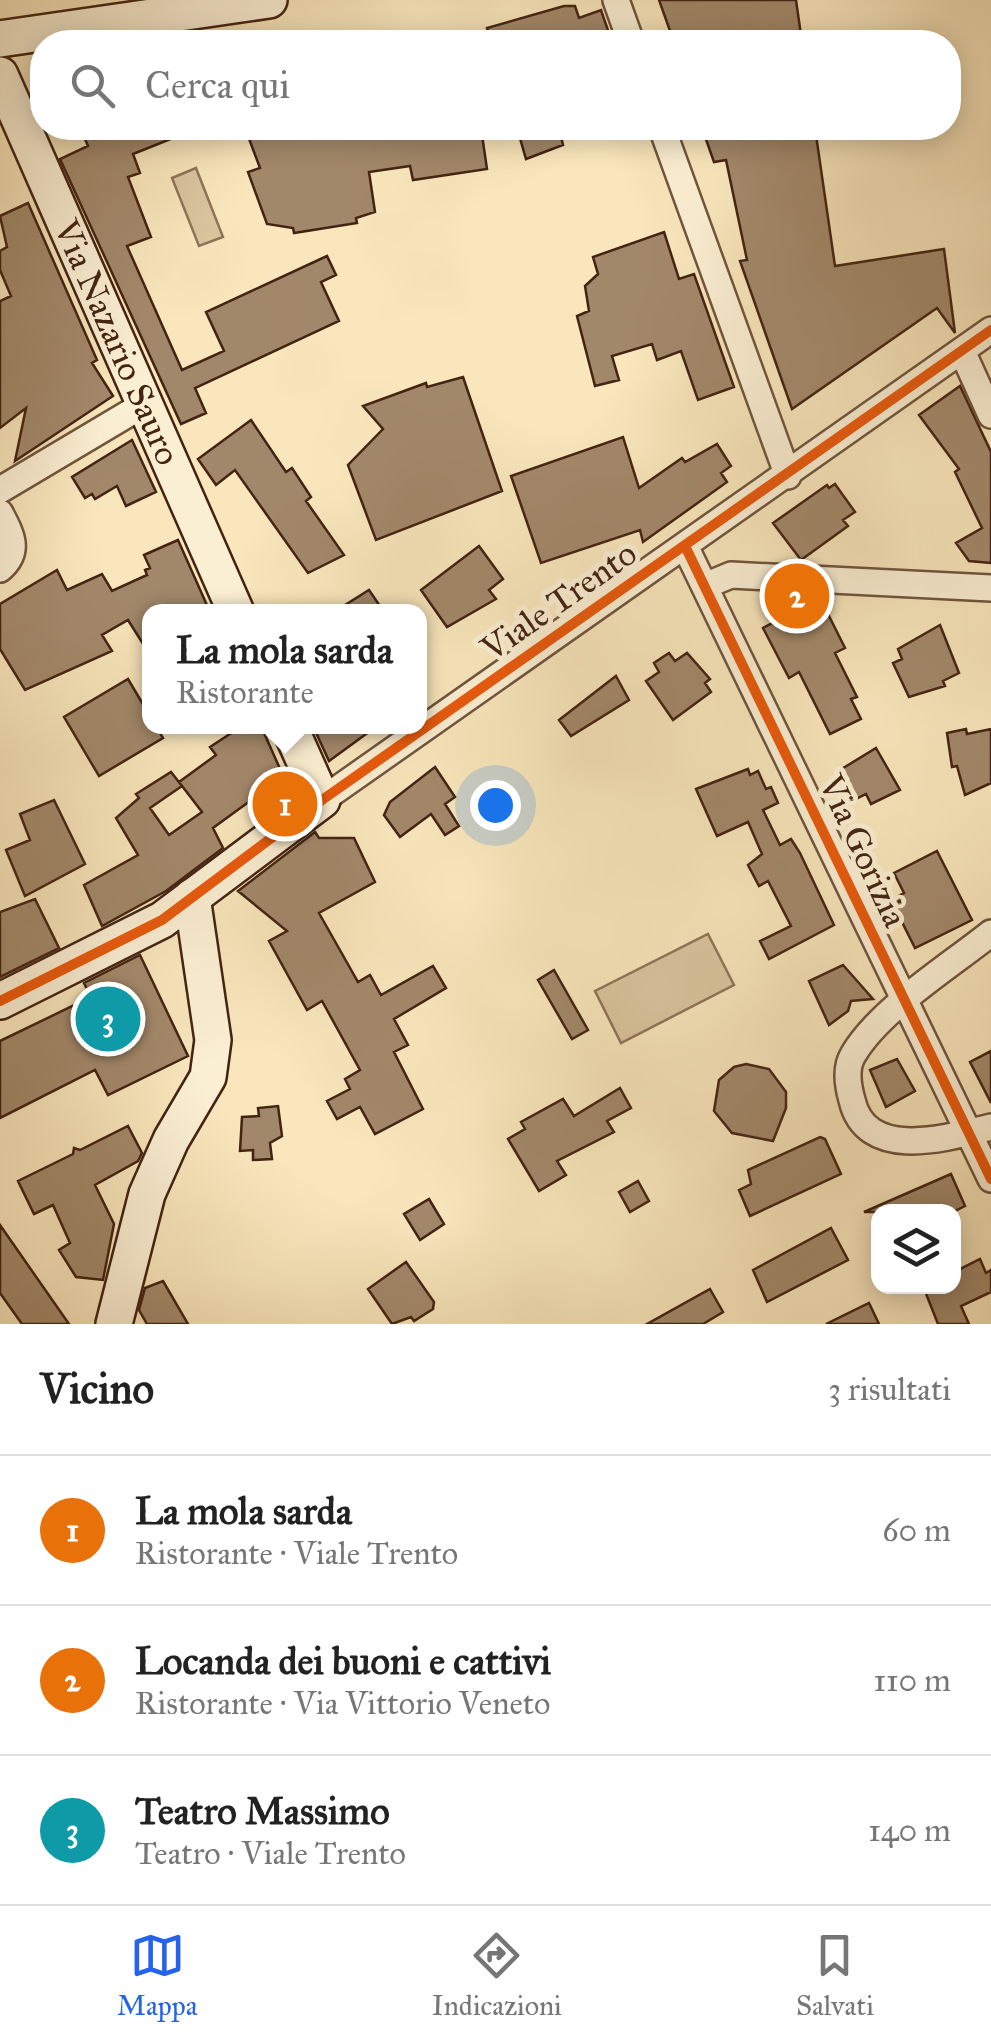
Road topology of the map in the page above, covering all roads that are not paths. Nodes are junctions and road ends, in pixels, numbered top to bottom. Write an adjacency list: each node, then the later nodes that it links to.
1 (268, 0): 3 (street)
2 (616, 0): 4 (street)
3 (62, 30)
4 (627, 30)
5 (30, 35): 6 (street)
6 (0, 39)
7 (0, 75): 11 (street, Via Nazario Sauro)
8 (666, 140): 13 (street)
9 (991, 330): 10 (street, Viale Trento)
10 (962, 351): 12 (street); 13 (street, Viale Trento)
11 (142, 405): 14 (street); 20 (street, Via Nazario Sauro)
12 (991, 415)
13 (788, 476): 16 (street, Viale Trento)
14 (0, 490)
15 (0, 513): 17 (street)
16 (685, 546): 18 (street, Via Gorizia); 21 (street, Viale Trento)
17 (0, 569)
18 (706, 585): 19 (street); 28 (street, Via Gorizia)
19 (991, 588)
20 (232, 604)
21 (427, 727)
22 (292, 734): 24 (street)
23 (416, 734): 24 (street, Viale Trento)
24 (322, 800): 25 (street, Viale Trento)
25 (192, 897): 27 (street, Viale Trento); 31 (street)
26 (991, 933): 28 (street)
27 (0, 1001)
28 (904, 1002): 29 (street, Via Gorizia); 29 (street)
29 (980, 1129): 30 (street, Via Gorizia)
30 (991, 1178)
31 (114, 1324)

